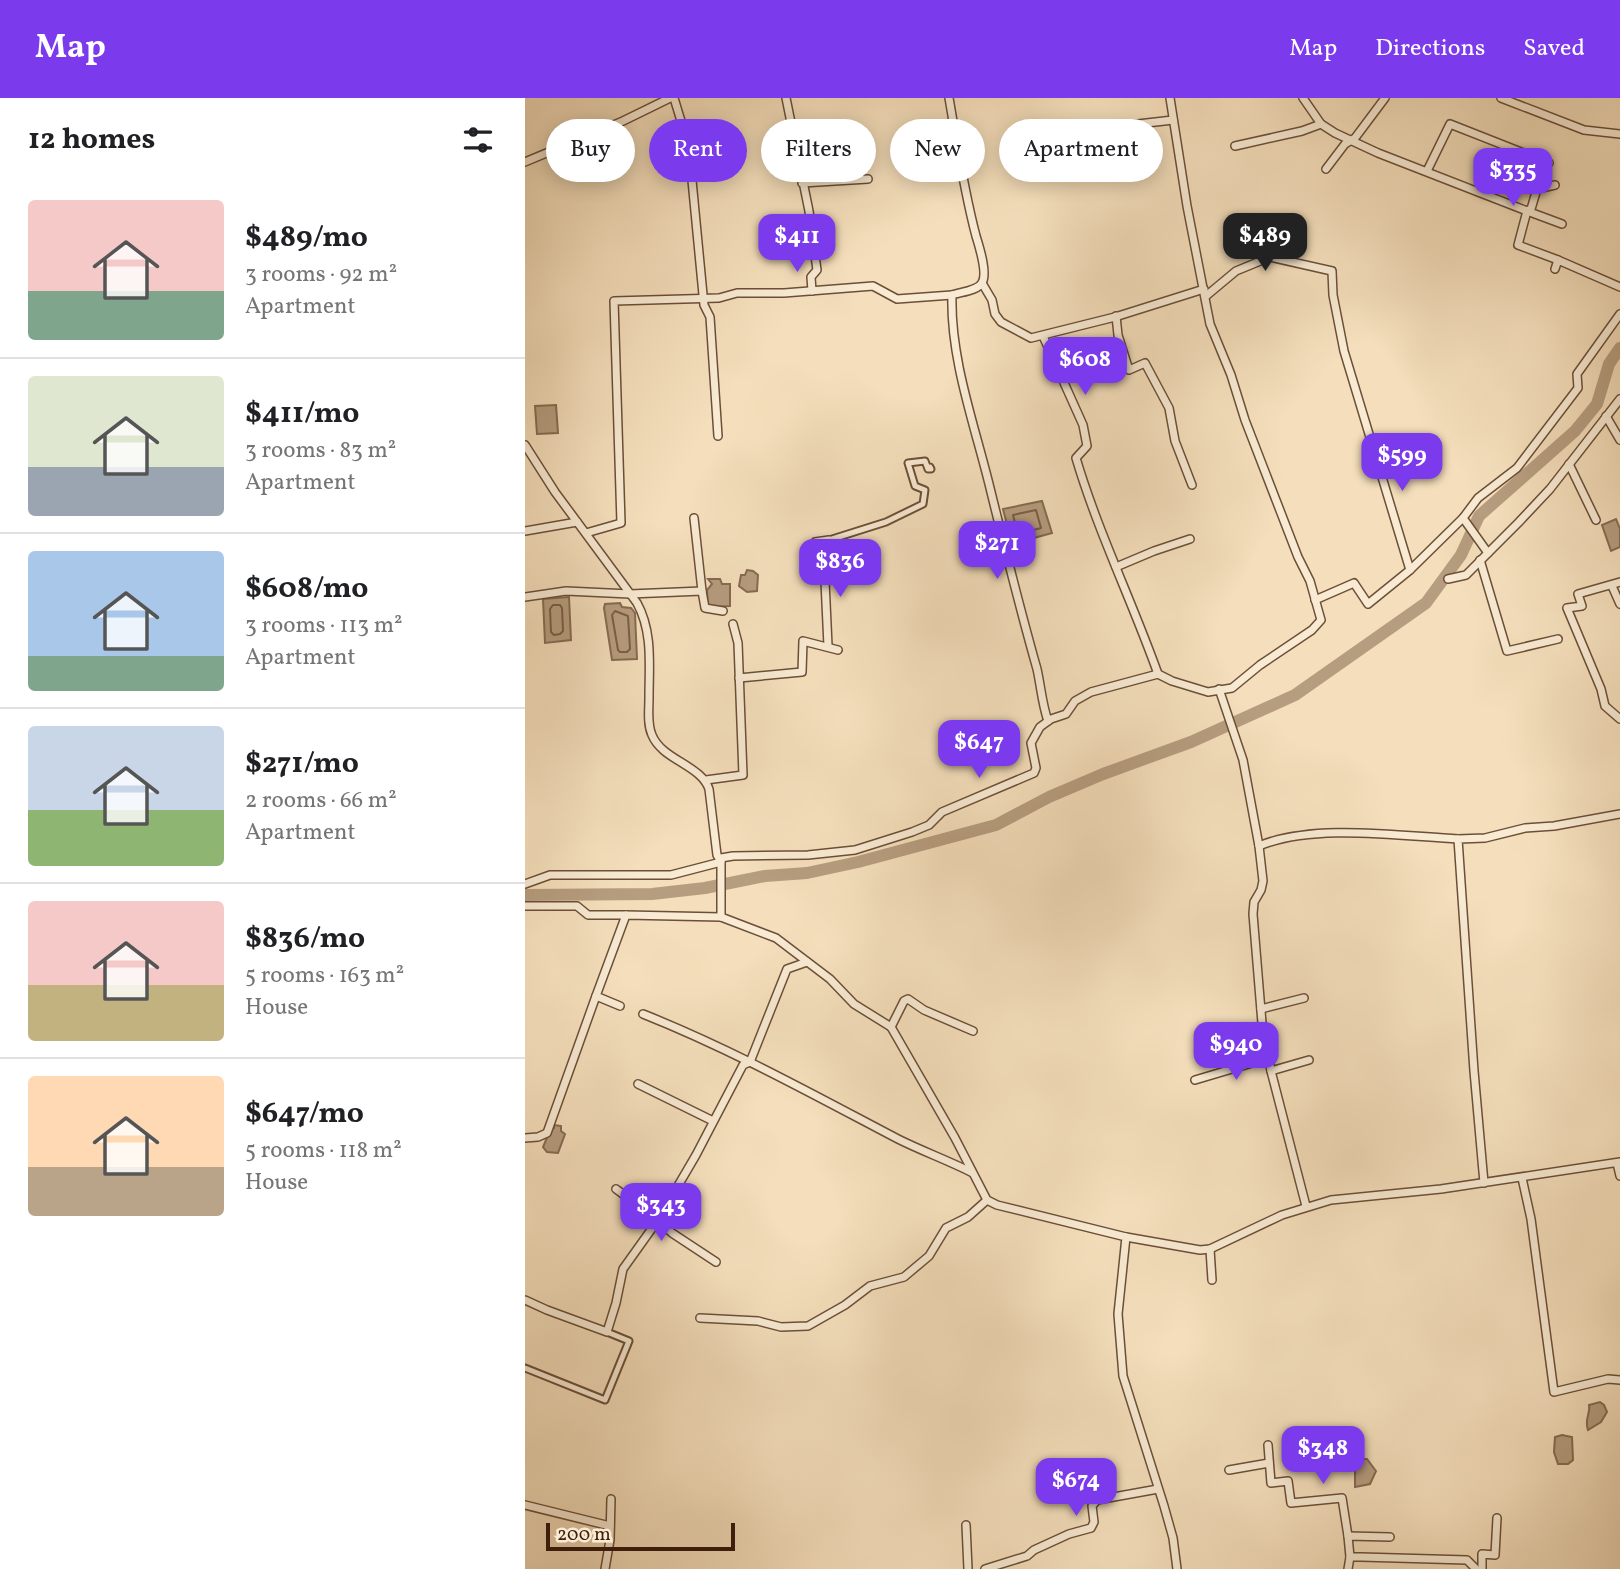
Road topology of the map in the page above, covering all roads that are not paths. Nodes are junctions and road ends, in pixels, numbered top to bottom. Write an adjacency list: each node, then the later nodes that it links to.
1 (672, 98): 14 (street); 30 (street)
2 (786, 98): 19 (street)
3 (949, 98): 25 (street)
4 (1170, 98): 8 (street)
5 (1303, 98): 10 (street)
6 (1385, 98): 12 (street)
7 (1501, 98): 11 (street)
8 (1173, 120): 9 (street); 28 (street)
9 (1163, 121)
10 (1321, 124): 12 (street); 13 (street)
11 (1620, 134)
12 (1350, 140): 16 (street); 17 (street)
13 (1235, 146)
14 (525, 162)
15 (1549, 163): 17 (street)
16 (1326, 169)
17 (1427, 172): 21 (street)
18 (818, 182): 19 (street)
19 (802, 183): 27 (street)
20 (1555, 185): 21 (street)
21 (1527, 211): 22 (street); 23 (street)
22 (1562, 224)
23 (1558, 260): 24 (street); 26 (street)
24 (1555, 269)
25 (982, 284): 29 (street); 33 (street)
26 (1620, 286)
27 (812, 291): 29 (street); 30 (street)
28 (1205, 293): 32 (street); 53 (street); 59 (street)
29 (952, 295): 70 (street)
30 (704, 297): 36 (street); 47 (street)
31 (1620, 314): 43 (street)
32 (1115, 316): 33 (street); 41 (street)
33 (1043, 336): 52 (street)
34 (1620, 400): 35 (street)
35 (1606, 416): 37 (street); 39 (street)
36 (718, 436)
37 (1620, 440)
38 (525, 445): 45 (street)
39 (1569, 464): 44 (street); 50 (street)
40 (930, 467): 49 (street)
41 (1192, 485)
42 (694, 518): 56 (street)
43 (1463, 518): 50 (street); 53 (street)
44 (1596, 520)
45 (577, 522): 46 (street); 47 (street)
46 (525, 531)
47 (586, 533): 57 (street)
48 (1190, 539): 52 (street)
49 (829, 540): 64 (street)
50 (1487, 553): 51 (street)
51 (1480, 560): 54 (street); 63 (street)
52 (1116, 567): 66 (street)
53 (1410, 570): 59 (street)
54 (1448, 579)
55 (1616, 584): 60 (street); 69 (street)
56 (702, 591): 57 (street); 61 (street)
57 (630, 594): 58 (street); 71 (street)
58 (525, 597)
59 (1315, 600): 68 (street)
60 (1620, 604)
61 (723, 611)
62 (733, 624): 67 (street)
63 (1558, 639)
64 (828, 646): 65 (street); 67 (street)
65 (838, 650)
66 (1158, 674): 68 (street); 70 (street)
67 (739, 678): 71 (street)
68 (1219, 689): 74 (street)
69 (1620, 719)
70 (1048, 721): 75 (street)
71 (706, 780): 75 (street)
72 (1620, 814): 73 (street)
73 (1458, 839): 74 (street); 100 (street)
74 (1259, 846): 84 (street)
75 (721, 862): 76 (street); 79 (street)
76 (525, 884)
77 (525, 906): 78 (street)
78 (626, 915): 79 (street); 81 (street)
79 (721, 917): 80 (street)
80 (807, 962): 86 (street); 90 (street)
81 (596, 996): 83 (street); 95 (street)
82 (1304, 998): 84 (street)
83 (620, 1006)
84 (1261, 1009): 88 (street)
85 (643, 1014): 90 (street)
86 (891, 1027): 87 (street); 97 (street)
87 (973, 1031)
88 (1269, 1058): 91 (street); 92 (street)
89 (1309, 1060): 91 (street)
90 (750, 1062): 94 (street); 97 (street)
91 (1271, 1070): 103 (street)
92 (1195, 1080)
93 (638, 1084): 94 (street)
94 (713, 1121): 104 (street)
95 (525, 1138)
96 (1618, 1163): 98 (street); 99 (street)
97 (971, 1172): 102 (street)
98 (1620, 1177)
99 (1523, 1178): 100 (street); 113 (street)
100 (1484, 1183): 103 (street)
101 (616, 1189): 104 (street)
102 (987, 1200): 105 (street); 110 (street)
103 (1306, 1206): 106 (street)
104 (659, 1220): 107 (street); 111 (street)
105 (1125, 1237): 106 (street); 117 (street)
106 (1210, 1249): 108 (street)
107 (716, 1262)
108 (1212, 1280)
109 (525, 1300): 111 (street)
110 (700, 1318)
111 (607, 1332): 112 (street)
112 (525, 1368)
113 (1620, 1380)
114 (1268, 1445): 115 (street)
115 (1269, 1463): 116 (street); 123 (street)
116 (1229, 1470)
117 (1158, 1489): 129 (street); 130 (street)
118 (611, 1499): 121 (street)
119 (525, 1505): 121 (street)
120 (1497, 1518): 134 (street)
121 (610, 1525): 127 (street)
122 (966, 1525): 128 (street)
123 (1348, 1536): 124 (street); 125 (street)
124 (1390, 1537)
125 (1350, 1557): 126 (street); 131 (street)
126 (1429, 1558): 132 (street); 133 (street)
127 (605, 1569)
128 (968, 1569)
129 (985, 1569)
130 (1177, 1569)
131 (1348, 1569)
132 (1429, 1569)
133 (1476, 1569)
134 (1482, 1569)

